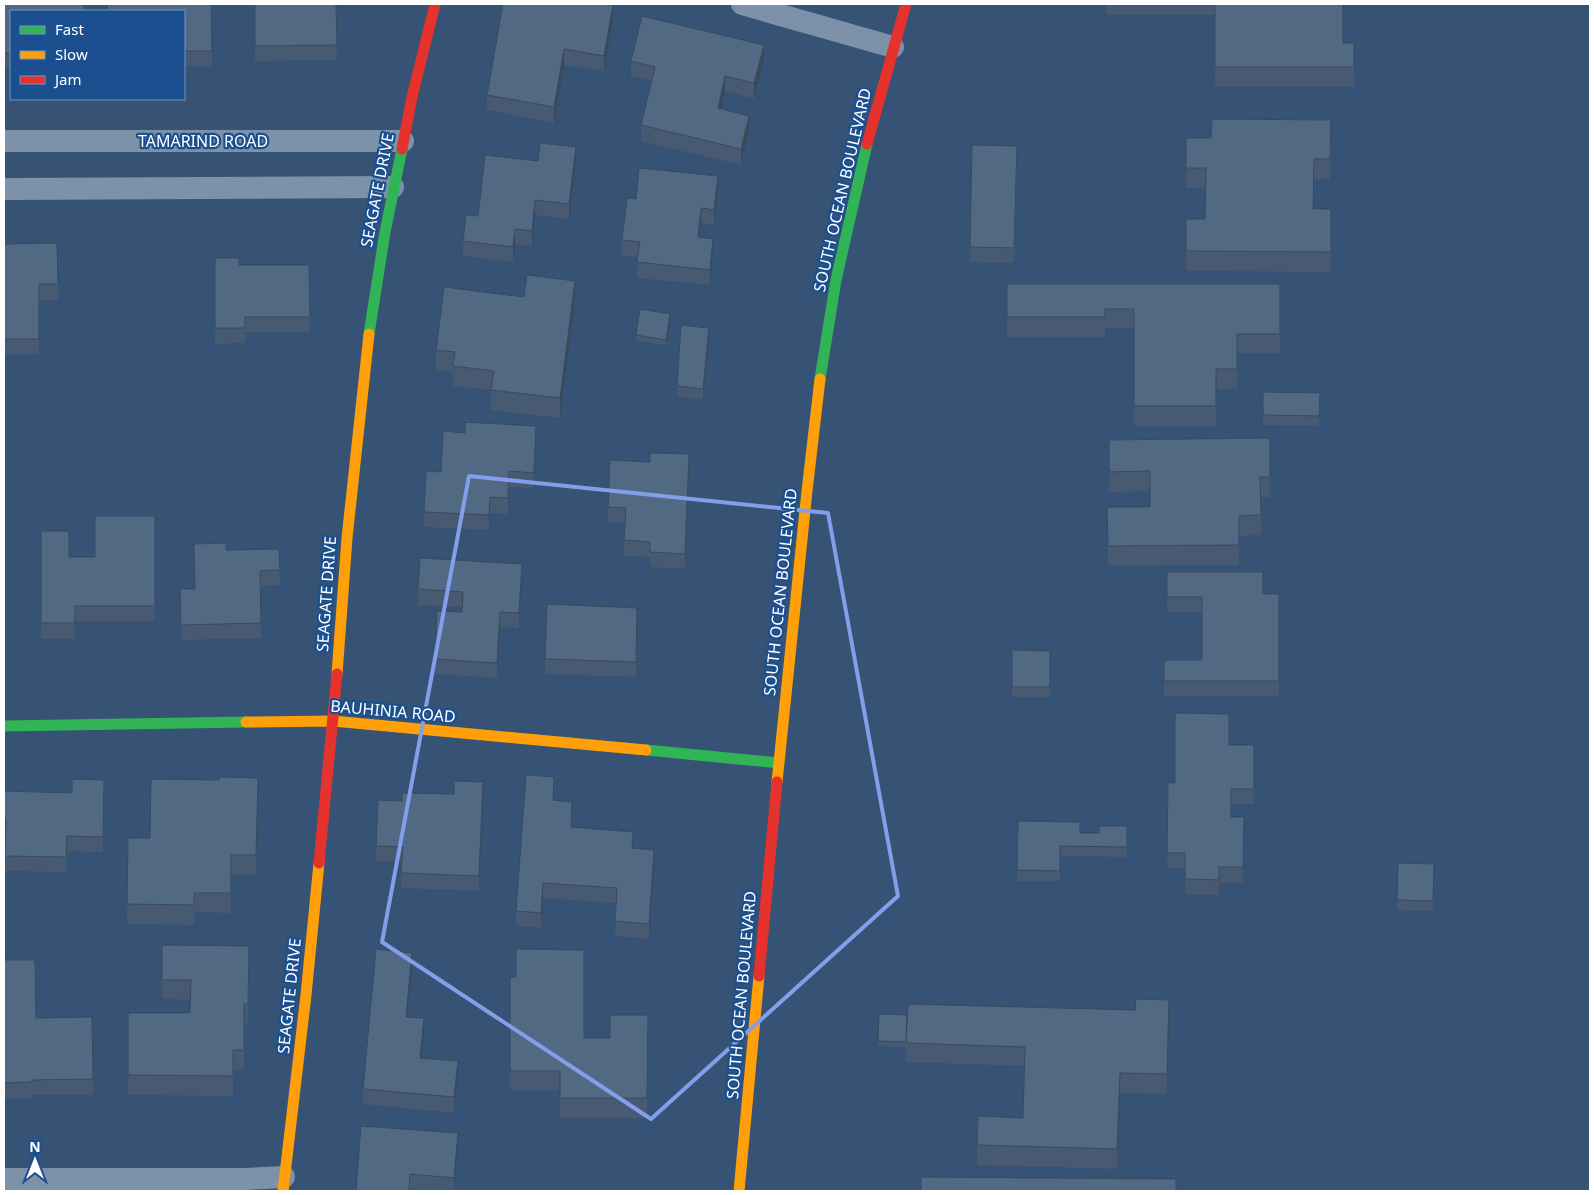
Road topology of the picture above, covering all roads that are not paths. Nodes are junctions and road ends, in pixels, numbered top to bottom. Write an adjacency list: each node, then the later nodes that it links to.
1 (436, 4): 6 (street, SEAGATE DRIVE)
2 (742, 4): 4 (street)
3 (906, 4): 4 (street, SOUTH OCEAN BOULEVARD)
4 (893, 47): 11 (street, SOUTH OCEAN BOULEVARD)
5 (4, 141): 6 (street, TAMARIND ROAD)
6 (403, 141): 7 (street, SEAGATE DRIVE)
7 (393, 187): 8 (street); 9 (street, SEAGATE DRIVE)
8 (4, 189)
9 (333, 721): 10 (street, BAUHINIA ROAD); 11 (street, BAUHINIA ROAD); 13 (street, SEAGATE DRIVE)
10 (4, 726)
11 (779, 763): 14 (street, SOUTH OCEAN BOULEVARD)
12 (4, 1179): 13 (street)
13 (284, 1184)
14 (739, 1191)

